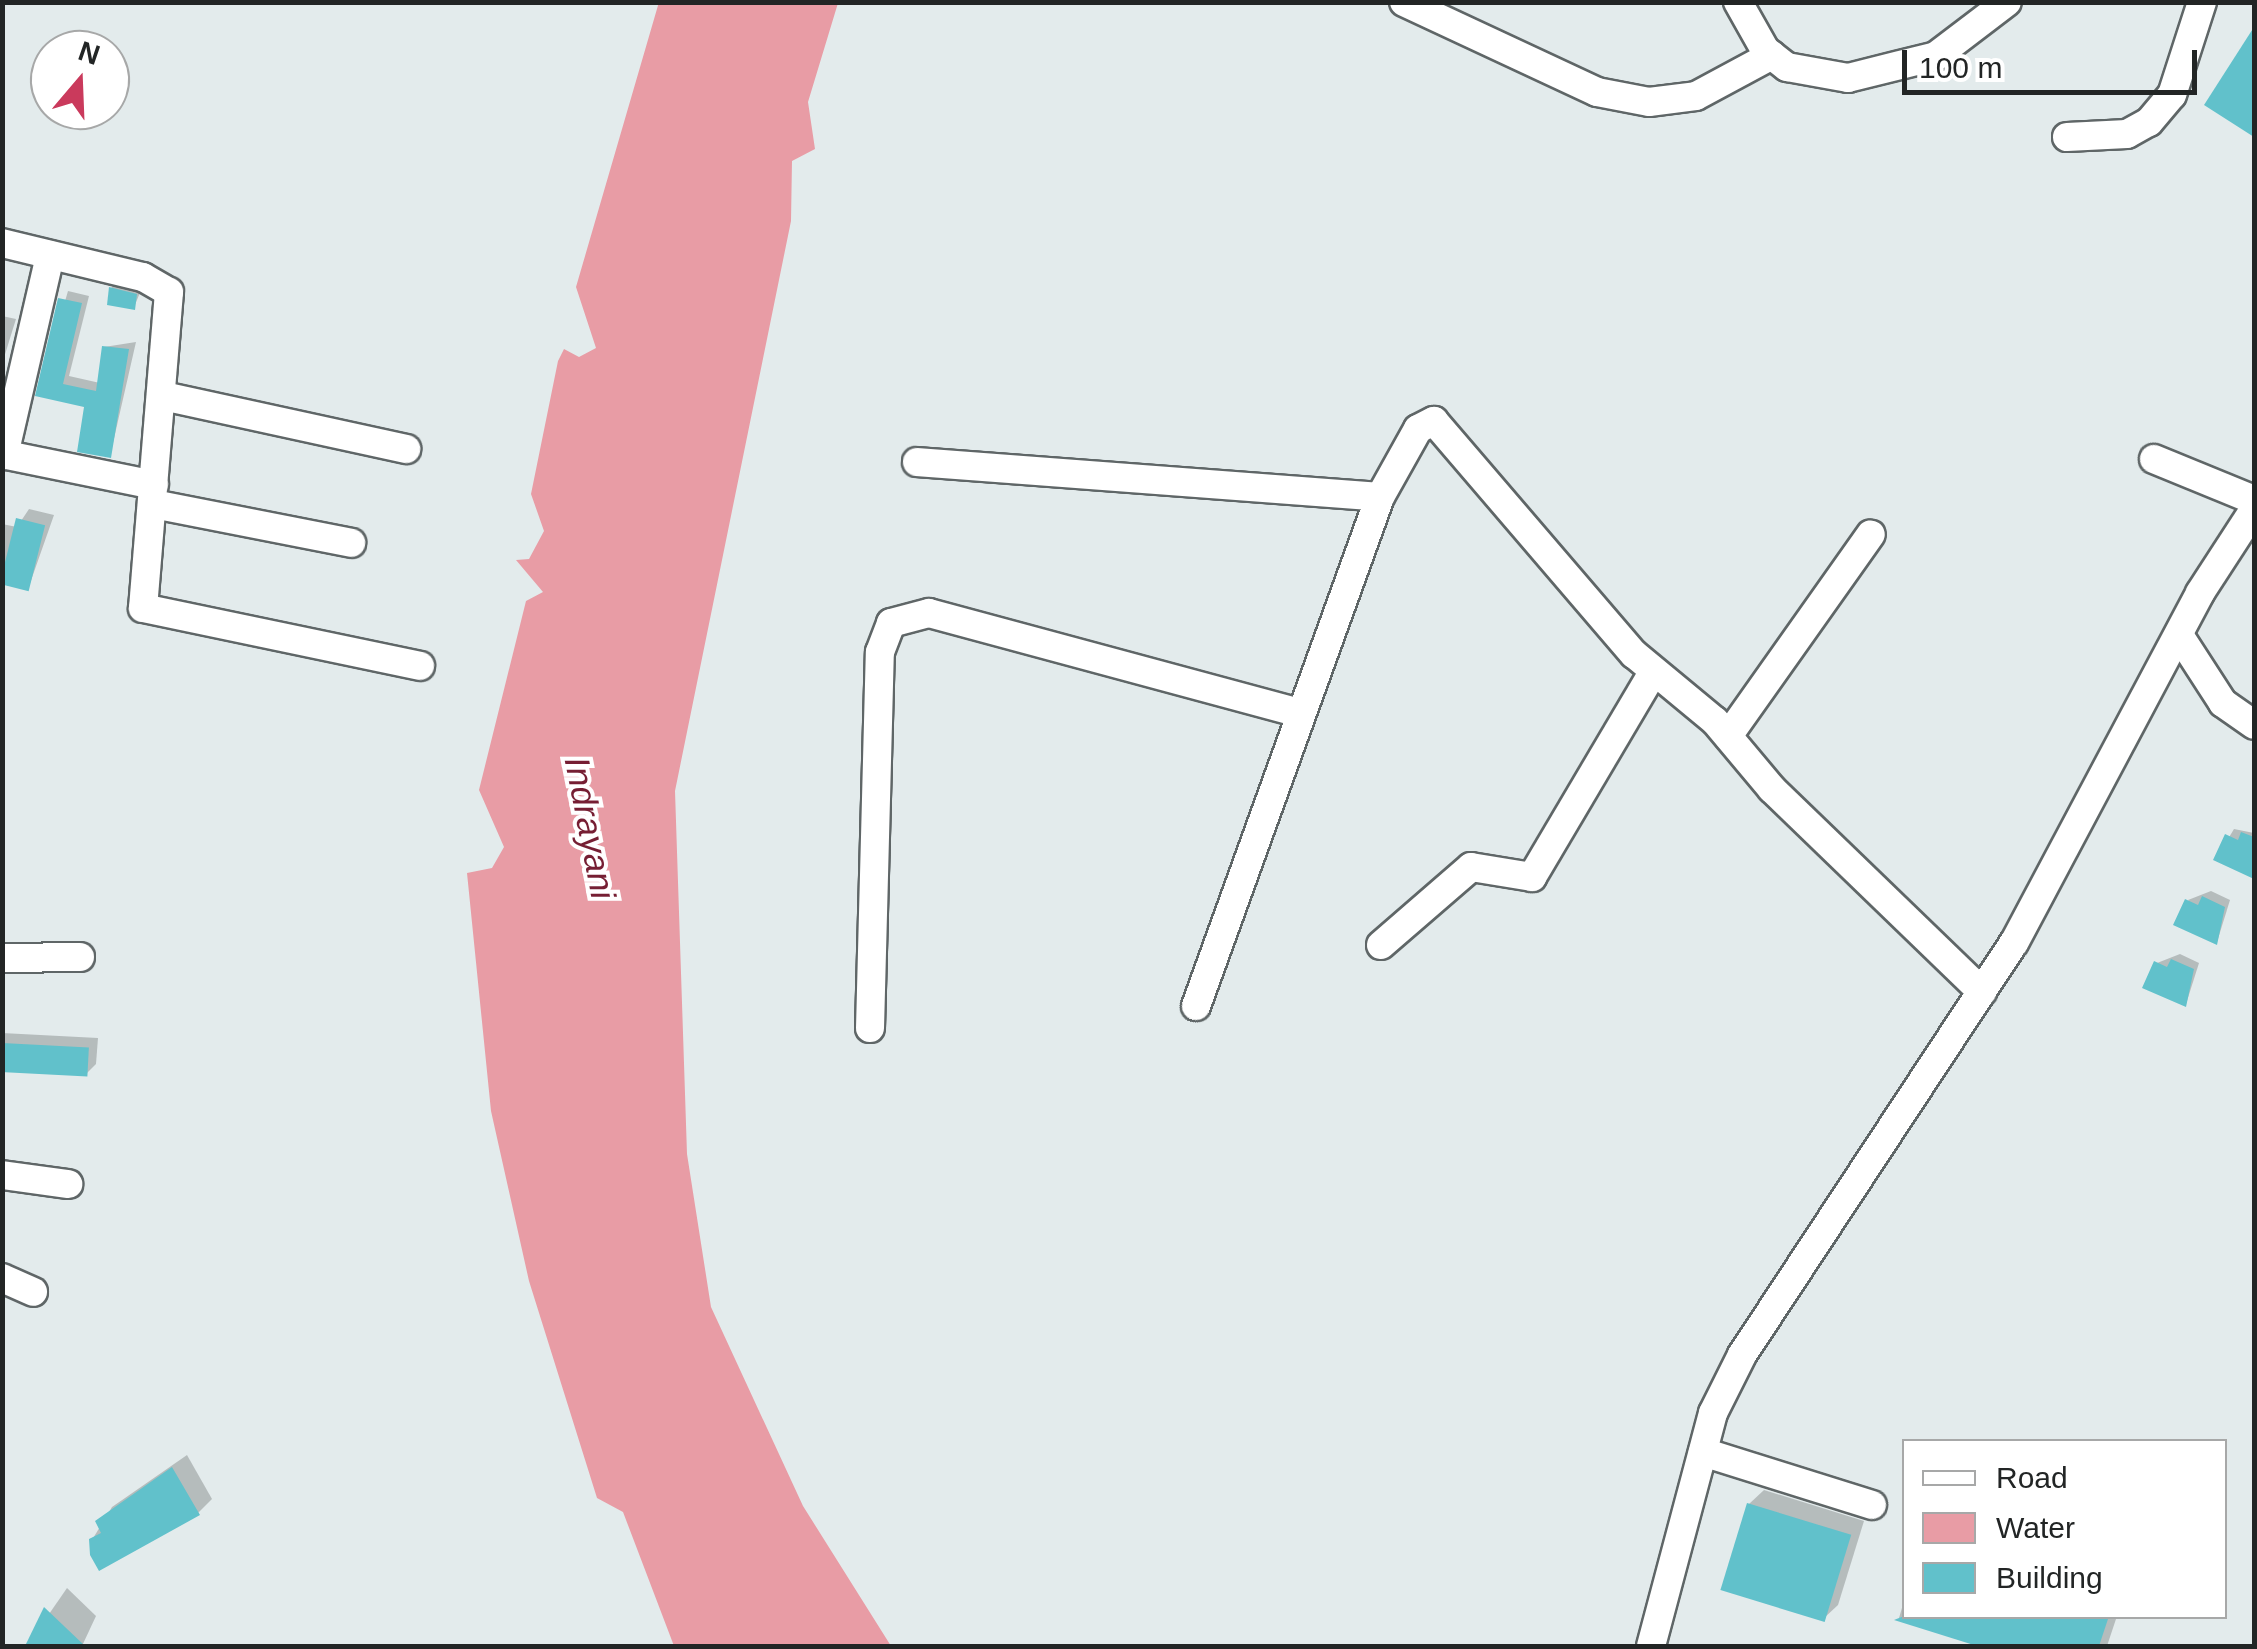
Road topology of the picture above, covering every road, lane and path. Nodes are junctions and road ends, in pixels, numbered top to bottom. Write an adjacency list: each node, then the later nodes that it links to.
1 (1404, 2): 5 (street)
2 (1738, 2): 5 (street)
3 (2006, 2): 5 (street)
4 (2202, 2): 6 (street)
5 (1772, 55)
6 (2067, 137)
7 (2, 243): 8 (street)
8 (50, 254): 9 (street); 11 (street)
9 (163, 396): 10 (street); 14 (street)
10 (406, 449)
11 (3, 455): 14 (street)
12 (2154, 459): 16 (street)
13 (916, 462): 15 (street)
14 (153, 495): 19 (street); 21 (street)
15 (1380, 497): 22 (street); 23 (street)
16 (2254, 500)
17 (2254, 510): 20 (street)
18 (1872, 534): 25 (street)
19 (351, 543)
20 (2179, 635): 24 (street); 29 (street)
21 (420, 666)
22 (1653, 672): 25 (street); 26 (street)
23 (1297, 712): 30 (street); 31 (street)
24 (2254, 725)
25 (1728, 736): 29 (street)
26 (1381, 945)
27 (80, 957): 28 (street)
28 (2, 958)
29 (1982, 992): 36 (street)
30 (1196, 1006)
31 (870, 1028)
32 (2, 1175): 33 (street)
33 (68, 1184)
34 (2, 1278): 35 (street)
35 (33, 1292)
36 (1702, 1452): 37 (street); 38 (street)
37 (1872, 1505)
38 (1651, 1646)

